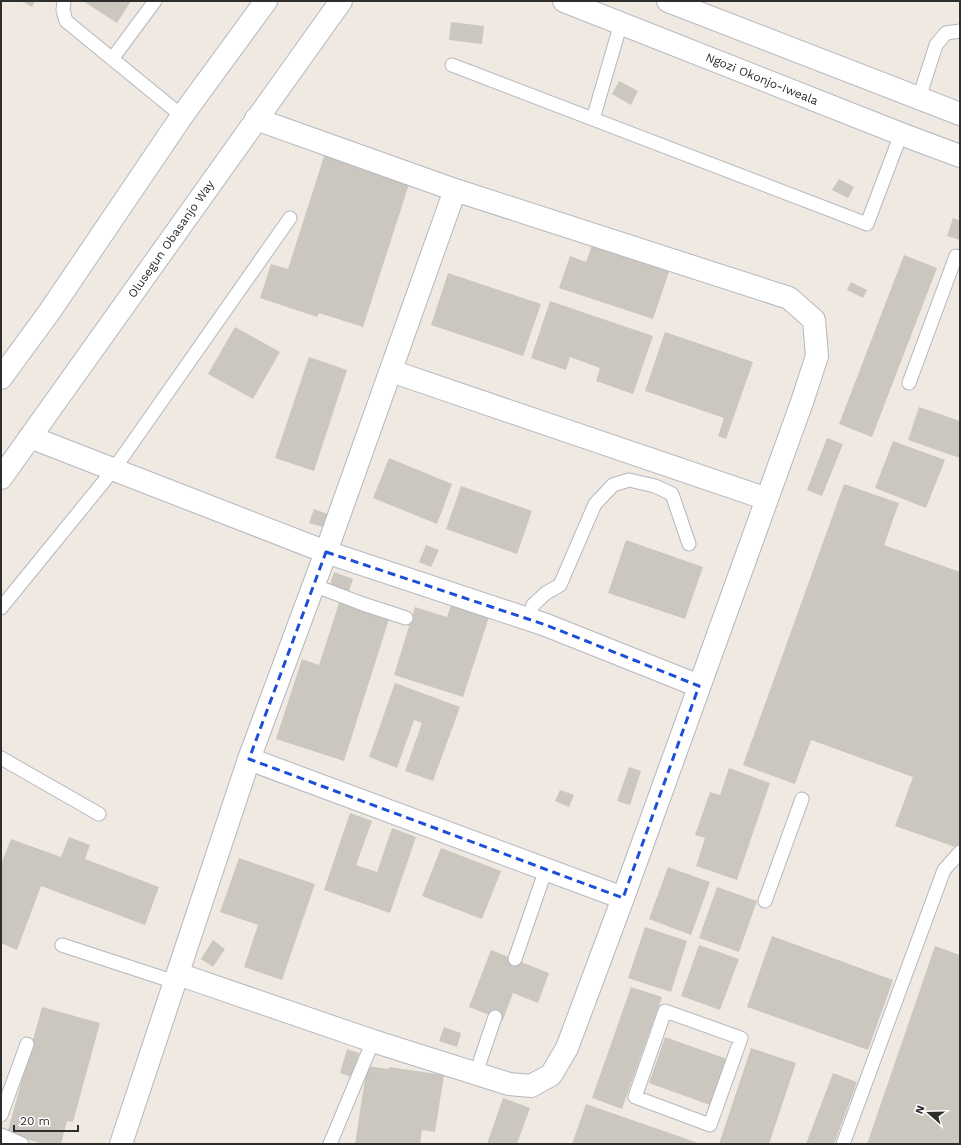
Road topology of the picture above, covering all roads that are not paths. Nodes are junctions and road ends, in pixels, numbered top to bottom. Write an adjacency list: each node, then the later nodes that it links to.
1 (64, 1): 9 (lane)
2 (156, 1): 9 (lane)
3 (266, 1): 13 (street)
4 (341, 1): 14 (street, Olusegun Obasanjo Way)
5 (564, 1): 7 (street, Ngozi Okonjo-Iweala)
6 (668, 1): 11 (street)
7 (622, 23): 15 (lane); 16 (street, Ngozi Okonjo-Iweala)
8 (960, 31): 11 (lane)
9 (112, 59): 13 (lane)
10 (452, 65): 15 (lane)
11 (919, 98): 12 (street)
12 (960, 114)
13 (182, 116): 22 (street)
14 (256, 119): 18 (street); 24 (street, Olusegun Obasanjo Way)
15 (593, 119): 16 (lane)
16 (901, 134): 17 (street, Ngozi Okonjo-Iweala)
17 (960, 156)
18 (455, 190): 21 (street); 27 (street)
19 (290, 218): 25 (lane)
20 (956, 256): 23 (lane)
21 (391, 371): 27 (street); 29 (street)
22 (1, 378)
23 (909, 383)
24 (30, 437): 25 (street); 26 (street, Olusegun Obasanjo Way)
25 (114, 470): 29 (street); 31 (lane)
26 (1, 478)
27 (767, 499): 34 (street)
28 (689, 544): 33 (lane)
29 (326, 552): 30 (street); 33 (street)
30 (313, 585): 32 (lane); 36 (street)
31 (1, 608)
32 (406, 618)
33 (528, 620): 34 (street)
34 (699, 686): 41 (street)
35 (1, 758): 38 (lane)
36 (249, 759): 40 (street); 45 (street)
37 (802, 799): 42 (lane)
38 (98, 814)
39 (960, 852): 56 (lane)
40 (546, 869): 41 (street); 44 (lane)
41 (623, 898): 50 (street)
42 (765, 901)
43 (62, 945): 45 (lane)
44 (514, 959)
45 (176, 978): 48 (street); 54 (street)
46 (495, 1017): 50 (lane)
47 (741, 1038): 47 (lane)
48 (373, 1041): 50 (street); 55 (lane)
49 (27, 1044): 51 (lane)
50 (476, 1073)
51 (1, 1115)
52 (1, 1135): 53 (lane)
53 (22, 1144)
54 (121, 1144)
55 (330, 1144)
56 (843, 1144)

